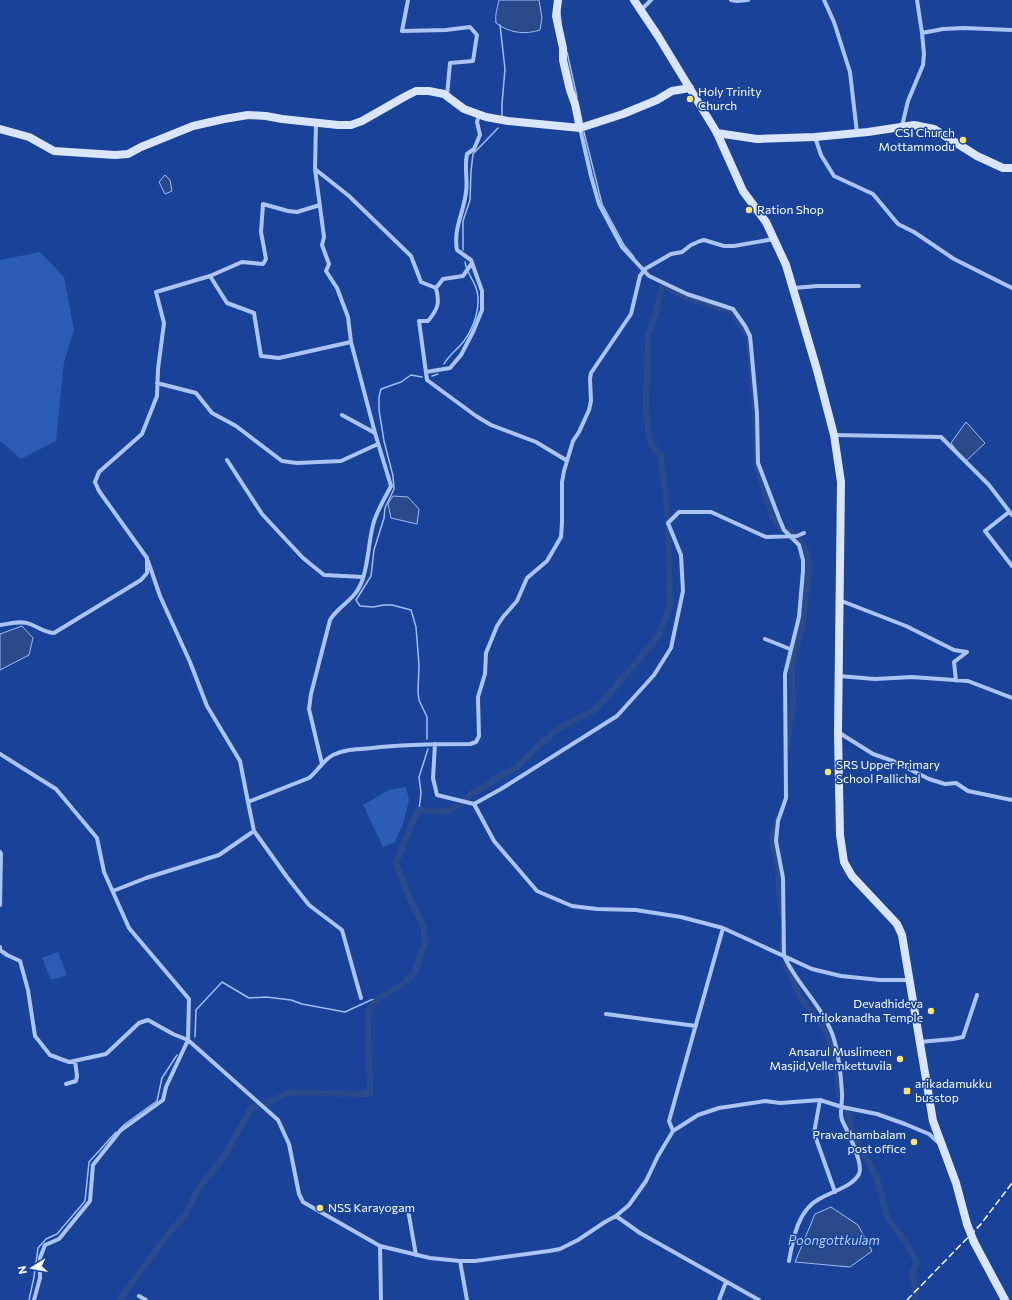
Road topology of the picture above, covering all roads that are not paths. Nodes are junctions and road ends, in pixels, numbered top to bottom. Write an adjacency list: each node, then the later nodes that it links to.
1 (408, 0): 13 (street)
2 (558, 0): 17 (street)
3 (634, 0): 9 (street)
4 (651, 0): 9 (street)
5 (732, 0): 6 (street)
6 (748, 0)
7 (824, 0): 19 (street)
8 (917, 0): 11 (street)
9 (641, 10): 12 (street)
10 (1012, 30): 11 (street)
11 (922, 33): 16 (street)
12 (690, 88): 17 (street); 20 (street)
13 (447, 97): 14 (street); 15 (street)
14 (479, 115): 17 (street); 26 (street)
15 (316, 123): 18 (street); 23 (street)
16 (902, 126): 19 (street); 22 (street)
17 (580, 128): 27 (street)
18 (0, 129)
19 (857, 133): 21 (street)
20 (717, 134): 21 (street); 25 (street)
21 (815, 137): 32 (street)
22 (1012, 168)
23 (315, 169): 24 (street); 30 (street)
24 (320, 205): 28 (street); 33 (street)
25 (775, 239): 27 (street); 31 (street)
26 (472, 264): 30 (street); 34 (street)
27 (643, 271): 41 (street); 44 (street)
28 (210, 276): 33 (street); 35 (street)
29 (859, 286): 31 (street)
30 (436, 288): 34 (street)
31 (794, 288): 38 (street)
32 (1012, 288)
33 (351, 342): 37 (street)
34 (426, 372): 41 (street)
35 (157, 383): 39 (street); 45 (street)
36 (342, 415): 37 (street)
37 (375, 433): 39 (street)
38 (834, 435): 42 (street); 48 (street)
39 (378, 444): 47 (street)
40 (228, 460): 47 (street)
41 (566, 460): 56 (street)
42 (1011, 513): 46 (street)
43 (804, 534): 44 (street)
44 (791, 536): 51 (street); 61 (street)
45 (147, 558): 49 (street); 60 (street)
46 (1012, 566)
47 (363, 578): 58 (street)
48 (839, 600): 52 (street); 53 (street)
49 (0, 625)
50 (765, 639): 51 (street)
51 (790, 649): 68 (street)
52 (838, 676): 53 (street); 55 (street)
53 (956, 681): 54 (street)
54 (1012, 698)
55 (838, 732): 59 (street); 69 (street)
56 (436, 744): 58 (street); 61 (street)
57 (0, 754): 64 (street)
58 (322, 764): 60 (street)
59 (1012, 800)
60 (248, 802): 62 (street)
61 (474, 804): 66 (street)
62 (254, 831): 64 (street); 71 (street)
63 (0, 852): 65 (street)
64 (113, 891): 74 (street)
65 (0, 905)
66 (722, 928): 68 (street); 73 (street)
67 (0, 947): 76 (street)
68 (784, 956): 69 (street); 79 (street)
69 (910, 980): 75 (street)
70 (977, 995): 75 (street)
71 (361, 998)
72 (606, 1014): 73 (street)
73 (696, 1026): 80 (street)
74 (188, 1040): 76 (street); 85 (street); 91 (street)
75 (919, 1042): 81 (street)
76 (75, 1061): 77 (street)
77 (66, 1084)
78 (820, 1100): 79 (street); 80 (street); 82 (street)
79 (842, 1107): 81 (street); 82 (street)
80 (673, 1132): 84 (street)
81 (941, 1145): 97 (street, bridge)
82 (835, 1192): 88 (street)
83 (408, 1210): 86 (street)
84 (616, 1216): 87 (street); 89 (street)
85 (380, 1246): 86 (street); 93 (street)
86 (416, 1255): 87 (street)
87 (460, 1261): 94 (street)
88 (789, 1261)
89 (726, 1282): 95 (street); 96 (street)
90 (139, 1296): 92 (street)
91 (34, 1300)
92 (146, 1300)
93 (381, 1300)
94 (467, 1300)
95 (718, 1300)
96 (759, 1300)
97 (1005, 1300)

